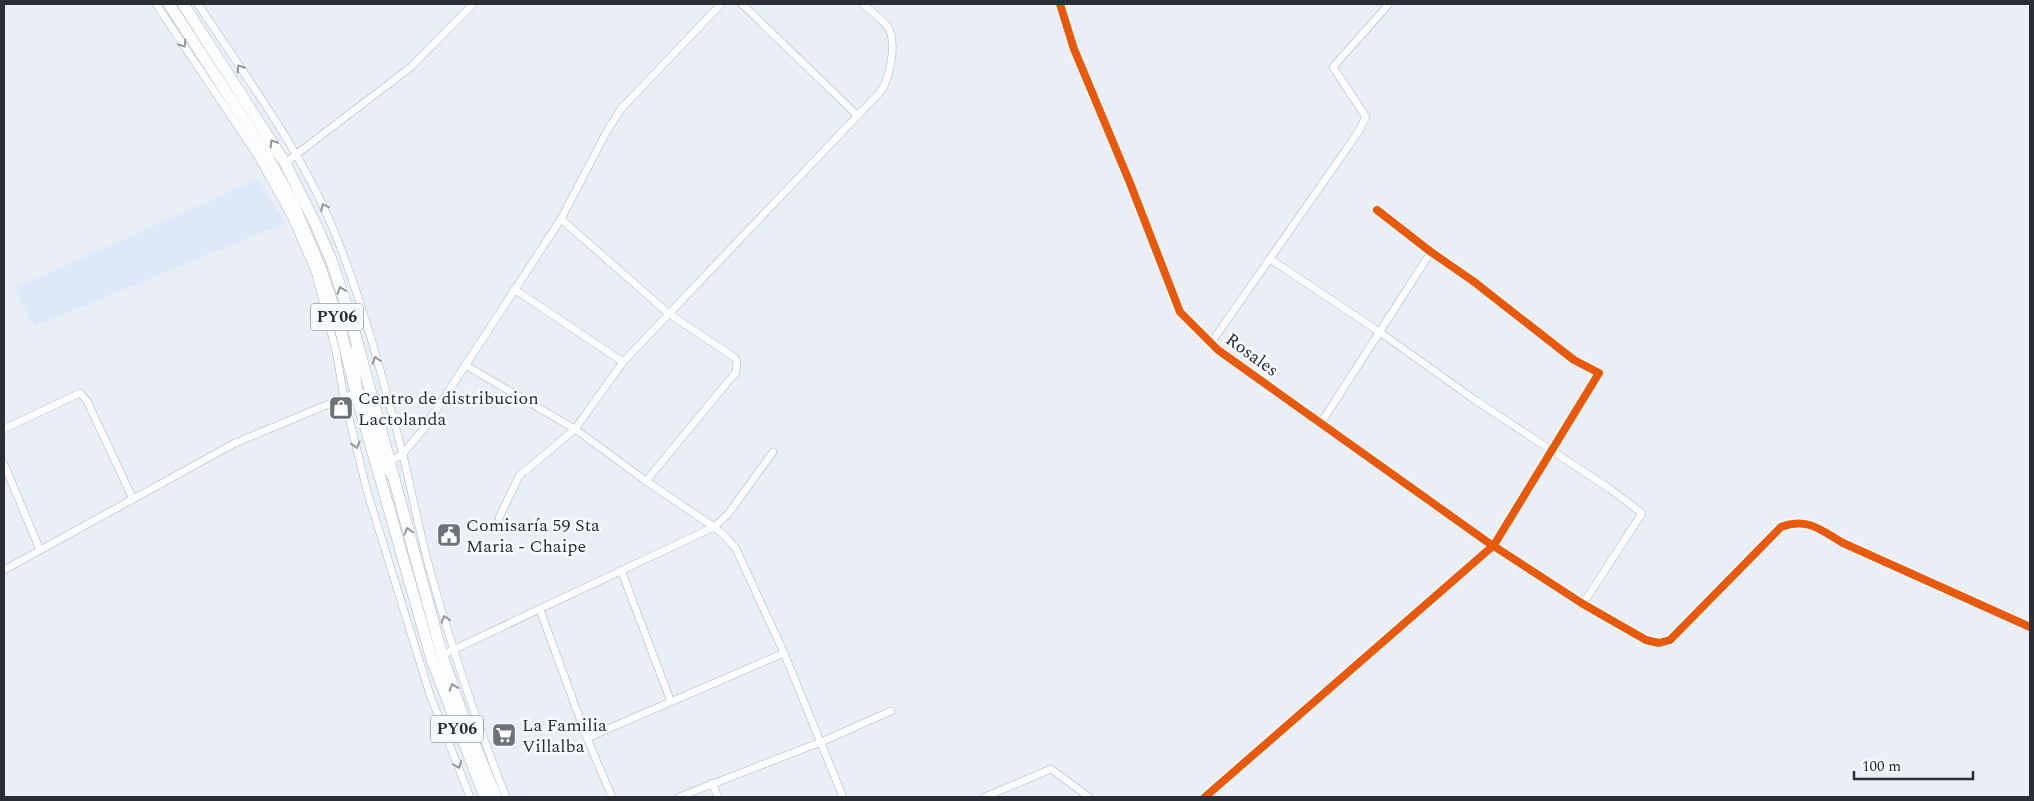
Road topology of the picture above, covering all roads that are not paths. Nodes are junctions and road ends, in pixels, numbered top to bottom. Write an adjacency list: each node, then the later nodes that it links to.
1 (156, 4): 26 (street, one-way to 26)
2 (169, 4): 25 (highway, PY06)
3 (183, 4): 13 (highway, PY06, one-way to 3)
4 (198, 4): 12 (street, one-way to 4)
5 (473, 4): 12 (street)
6 (721, 4): 15 (street)
7 (742, 4): 11 (street)
8 (864, 4): 11 (street)
9 (1060, 4): 22 (street, Rosales)
10 (1389, 4): 17 (street)
11 (858, 115): 19 (street)
12 (297, 155): 13 (street); 32 (street, one-way to 12)
13 (285, 163): 21 (highway, PY06, one-way to 13)
14 (1377, 210): 16 (street)
15 (561, 219): 18 (street); 19 (street)
16 (1431, 252): 20 (street); 30 (street)
17 (1270, 259): 20 (street); 22 (street)
18 (514, 289): 23 (street); 24 (street)
19 (668, 313): 23 (street); 36 (street)
20 (1381, 333): 27 (street); 30 (street)
21 (356, 338): 25 (street); 33 (highway, PY06)
22 (1211, 343): 27 (street, Rosales)
23 (624, 362): 29 (street)
24 (465, 365): 29 (street); 32 (street)
25 (358, 392): 26 (street); 35 (street); 49 (highway, PY06)
26 (344, 397): 37 (street); 49 (street, one-way to 49)
27 (1321, 423): 40 (street, Rosales)
28 (4, 429): 37 (street)
29 (575, 429): 36 (street); 38 (street)
30 (1551, 451): 40 (street); 44 (street)
31 (773, 452): 39 (street)
32 (402, 455): 33 (street); 47 (street, one-way to 32)
33 (389, 461): 35 (highway, PY06)
34 (4, 464): 41 (street)
35 (394, 480): 49 (highway, PY06, one-way to 35)
36 (646, 481): 39 (street)
37 (132, 499): 41 (street)
38 (499, 518)
39 (714, 527): 43 (street); 48 (street)
40 (1494, 545): 44 (street, Rosales); 65 (street)
41 (40, 550): 42 (street)
42 (4, 570)
43 (620, 570): 45 (street); 50 (street)
44 (1583, 604): 46 (street, Rosales)
45 (540, 610): 47 (street); 52 (street)
46 (2030, 627)
47 (454, 649): 49 (street); 58 (street)
48 (784, 653): 50 (street); 53 (street)
49 (432, 661): 55 (street, one-way to 55); 56 (highway, PY06); 57 (highway, PY06, one-way to 49)
50 (671, 702): 52 (street)
51 (891, 711): 53 (street)
52 (587, 738): 59 (street)
53 (820, 742): 54 (street); 62 (street)
54 (712, 783): 60 (street); 61 (street)
55 (470, 797)
56 (485, 797)
57 (496, 797)
58 (506, 797)
59 (612, 797)
60 (678, 797)
61 (718, 797)
62 (843, 797)
63 (984, 797): 64 (street)
64 (1089, 797)
65 (1205, 797)

